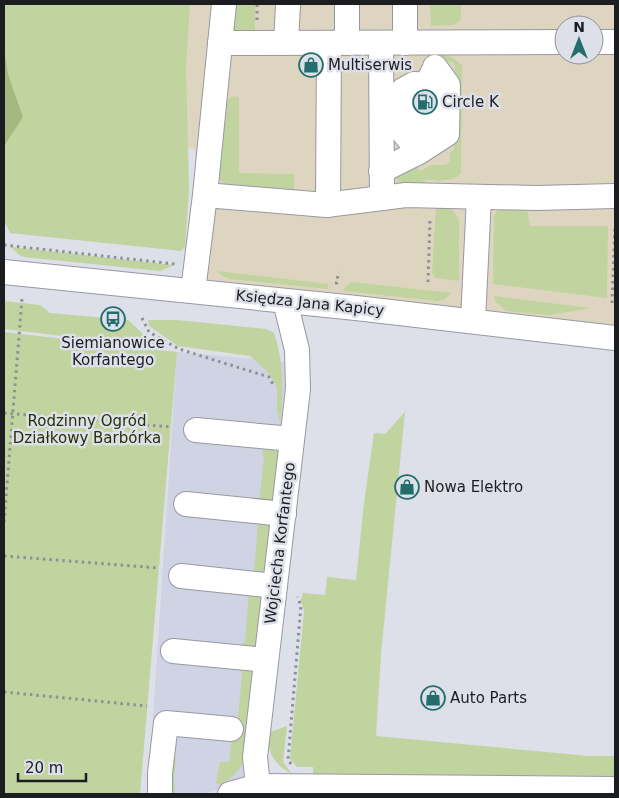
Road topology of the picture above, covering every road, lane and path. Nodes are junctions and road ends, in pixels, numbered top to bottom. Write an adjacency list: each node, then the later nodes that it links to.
1 (224, 4): 6 (street)
2 (288, 4): 7 (street)
3 (347, 4): 8 (street)
4 (405, 4): 10 (street)
5 (554, 42): 11 (street)
6 (220, 43): 7 (street); 13 (street)
7 (286, 43): 8 (street)
8 (338, 43): 9 (street); 18 (street)
9 (381, 43): 10 (street); 12 (street)
10 (404, 43): 11 (street)
11 (435, 43): 12 (street)
12 (381, 171): 17 (street)
13 (205, 195): 18 (street); 24 (street)
14 (431, 196): 16 (street); 17 (street); 22 (path)
15 (615, 196): 16 (street)
16 (479, 197): 29 (street)
17 (382, 198): 18 (street)
18 (328, 205)
19 (615, 225): 27 (path)
20 (4, 272): 24 (street, Księdza Jana Kapicy)
21 (338, 272): 23 (path)
22 (428, 282)
23 (336, 283)
24 (193, 291): 26 (street, Księdza Jana Kapicy)
25 (22, 299): 33 (path)
26 (285, 301): 29 (street, Księdza Jana Kapicy); 36 (street, Wojciecha Korfantego)
27 (612, 303)
28 (142, 318): 31 (path)
29 (474, 321): 30 (street, Księdza Jana Kapicy)
30 (615, 338)
31 (275, 388)
32 (4, 412): 33 (path)
33 (13, 413): 34 (path); 39 (path)
34 (170, 426)
35 (196, 430): 36 (street)
36 (292, 439): 38 (street, Wojciecha Korfantego)
37 (186, 504): 38 (street)
38 (284, 514): 43 (street, Wojciecha Korfantego)
39 (4, 522)
40 (4, 556): 41 (path)
41 (159, 568)
42 (181, 576): 43 (street)
43 (274, 586): 45 (street, Wojciecha Korfantego)
44 (173, 651): 45 (street)
45 (266, 660): 49 (street, Wojciecha Korfantego)
46 (4, 692): 47 (path)
47 (147, 706)
48 (231, 729): 52 (street)
49 (258, 786): 51 (street); 53 (street)
50 (615, 789): 51 (street)
51 (582, 792)
52 (160, 794)
53 (230, 794)

